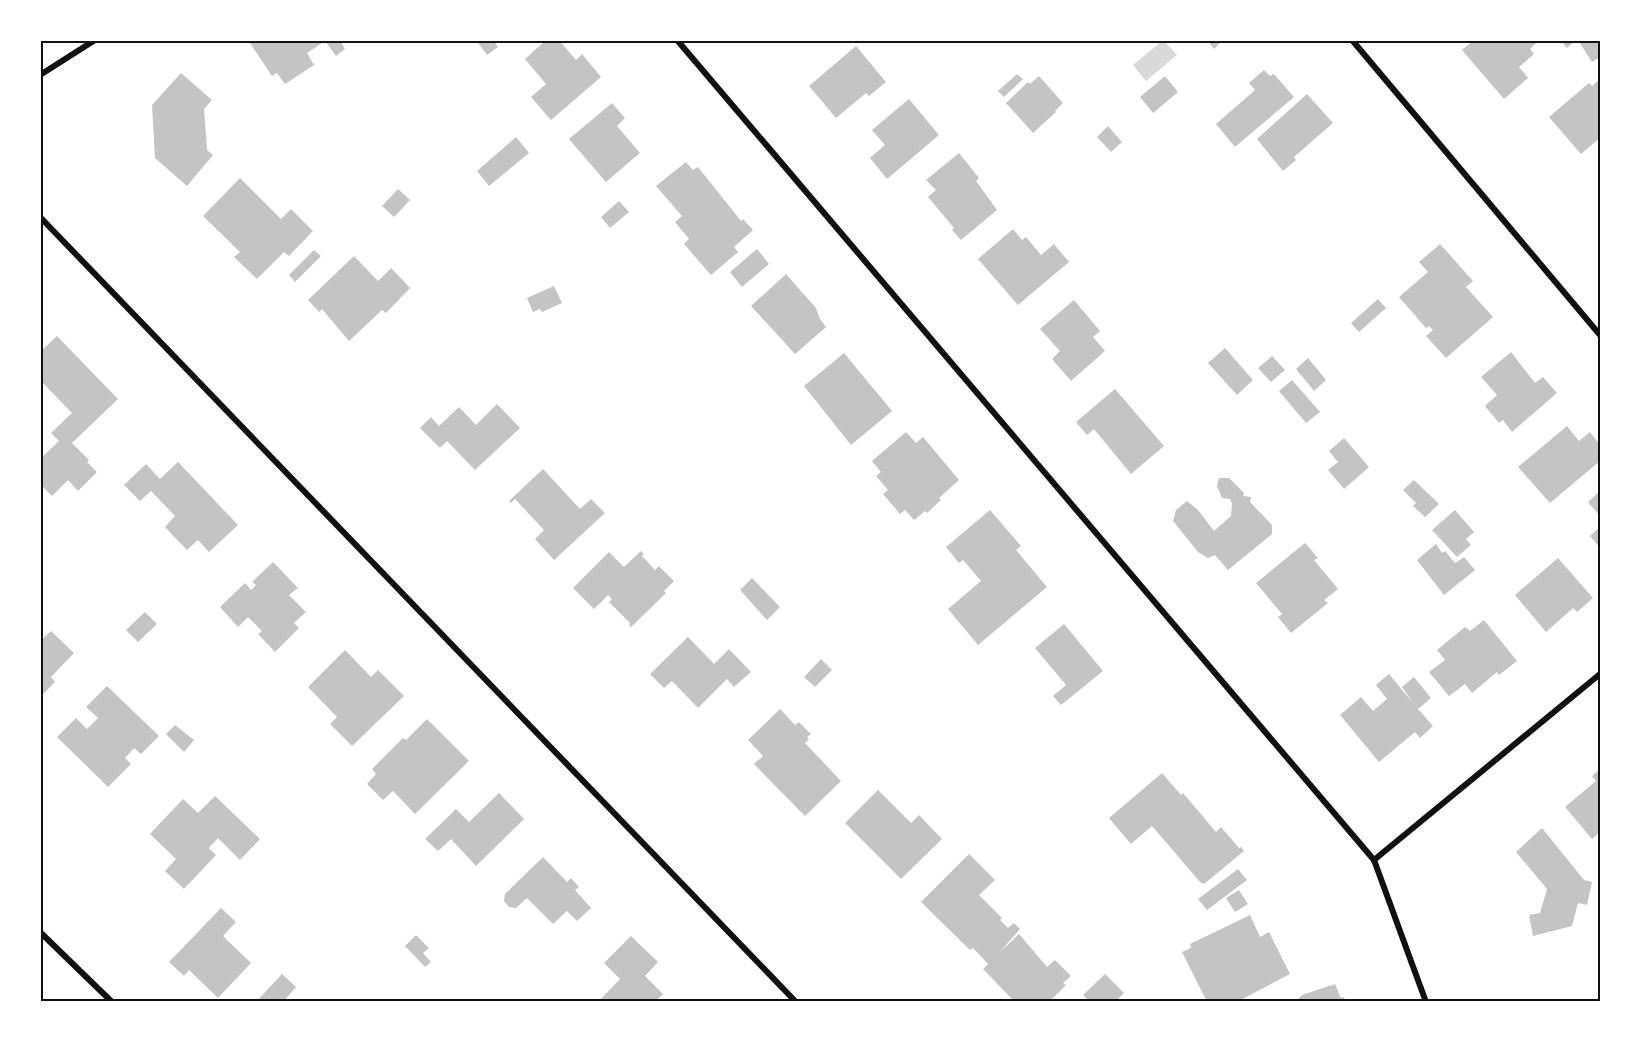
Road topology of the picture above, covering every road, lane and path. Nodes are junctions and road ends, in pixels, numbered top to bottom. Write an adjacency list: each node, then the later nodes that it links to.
1 (95, 40): 4 (street)
2 (677, 40): 8 (street)
3 (1352, 40): 6 (street)
4 (40, 75)
5 (40, 217): 11 (street)
6 (1600, 335)
7 (1600, 674): 8 (street)
8 (1374, 860): 12 (street)
9 (40, 933): 10 (street)
10 (112, 1002)
11 (796, 1002)
12 (1426, 1002)

